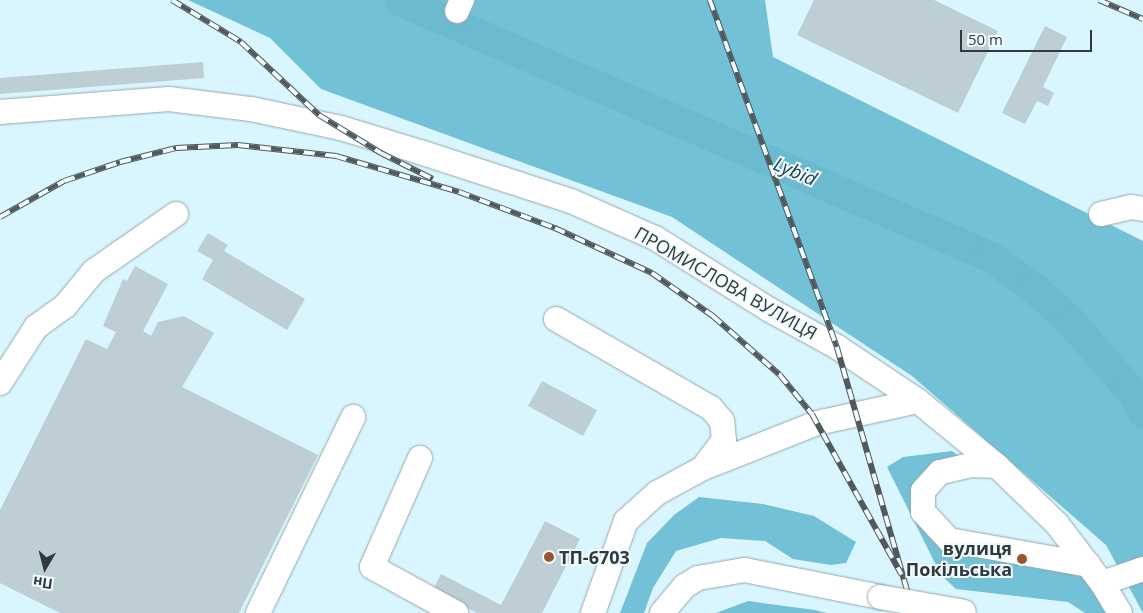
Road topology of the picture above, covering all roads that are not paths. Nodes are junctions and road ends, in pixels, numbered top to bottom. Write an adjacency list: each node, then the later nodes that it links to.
1 (0, 112): 7 (street, ПРОМИСЛОВА ВУЛИЦЯ)
2 (1143, 209): 4 (street)
3 (176, 214): 6 (street)
4 (1100, 214)
5 (556, 319): 11 (street)
6 (0, 383)
7 (918, 401): 10 (street, ПРОМИСЛОВА ВУЛИЦЯ); 11 (street)
8 (353, 418): 14 (street)
9 (420, 458): 15 (street)
10 (996, 466): 13 (street, ПРОМИСЛОВА ВУЛИЦЯ); 13 (street)
11 (703, 468): 16 (street)
12 (1143, 569): 13 (street)
13 (1096, 574): 19 (street, ПРОМИСЛОВА ВУЛИЦЯ)
14 (258, 613)
15 (456, 613)
16 (593, 613)
17 (662, 613): 18 (street, bridge)
18 (965, 613)
19 (1120, 613)

